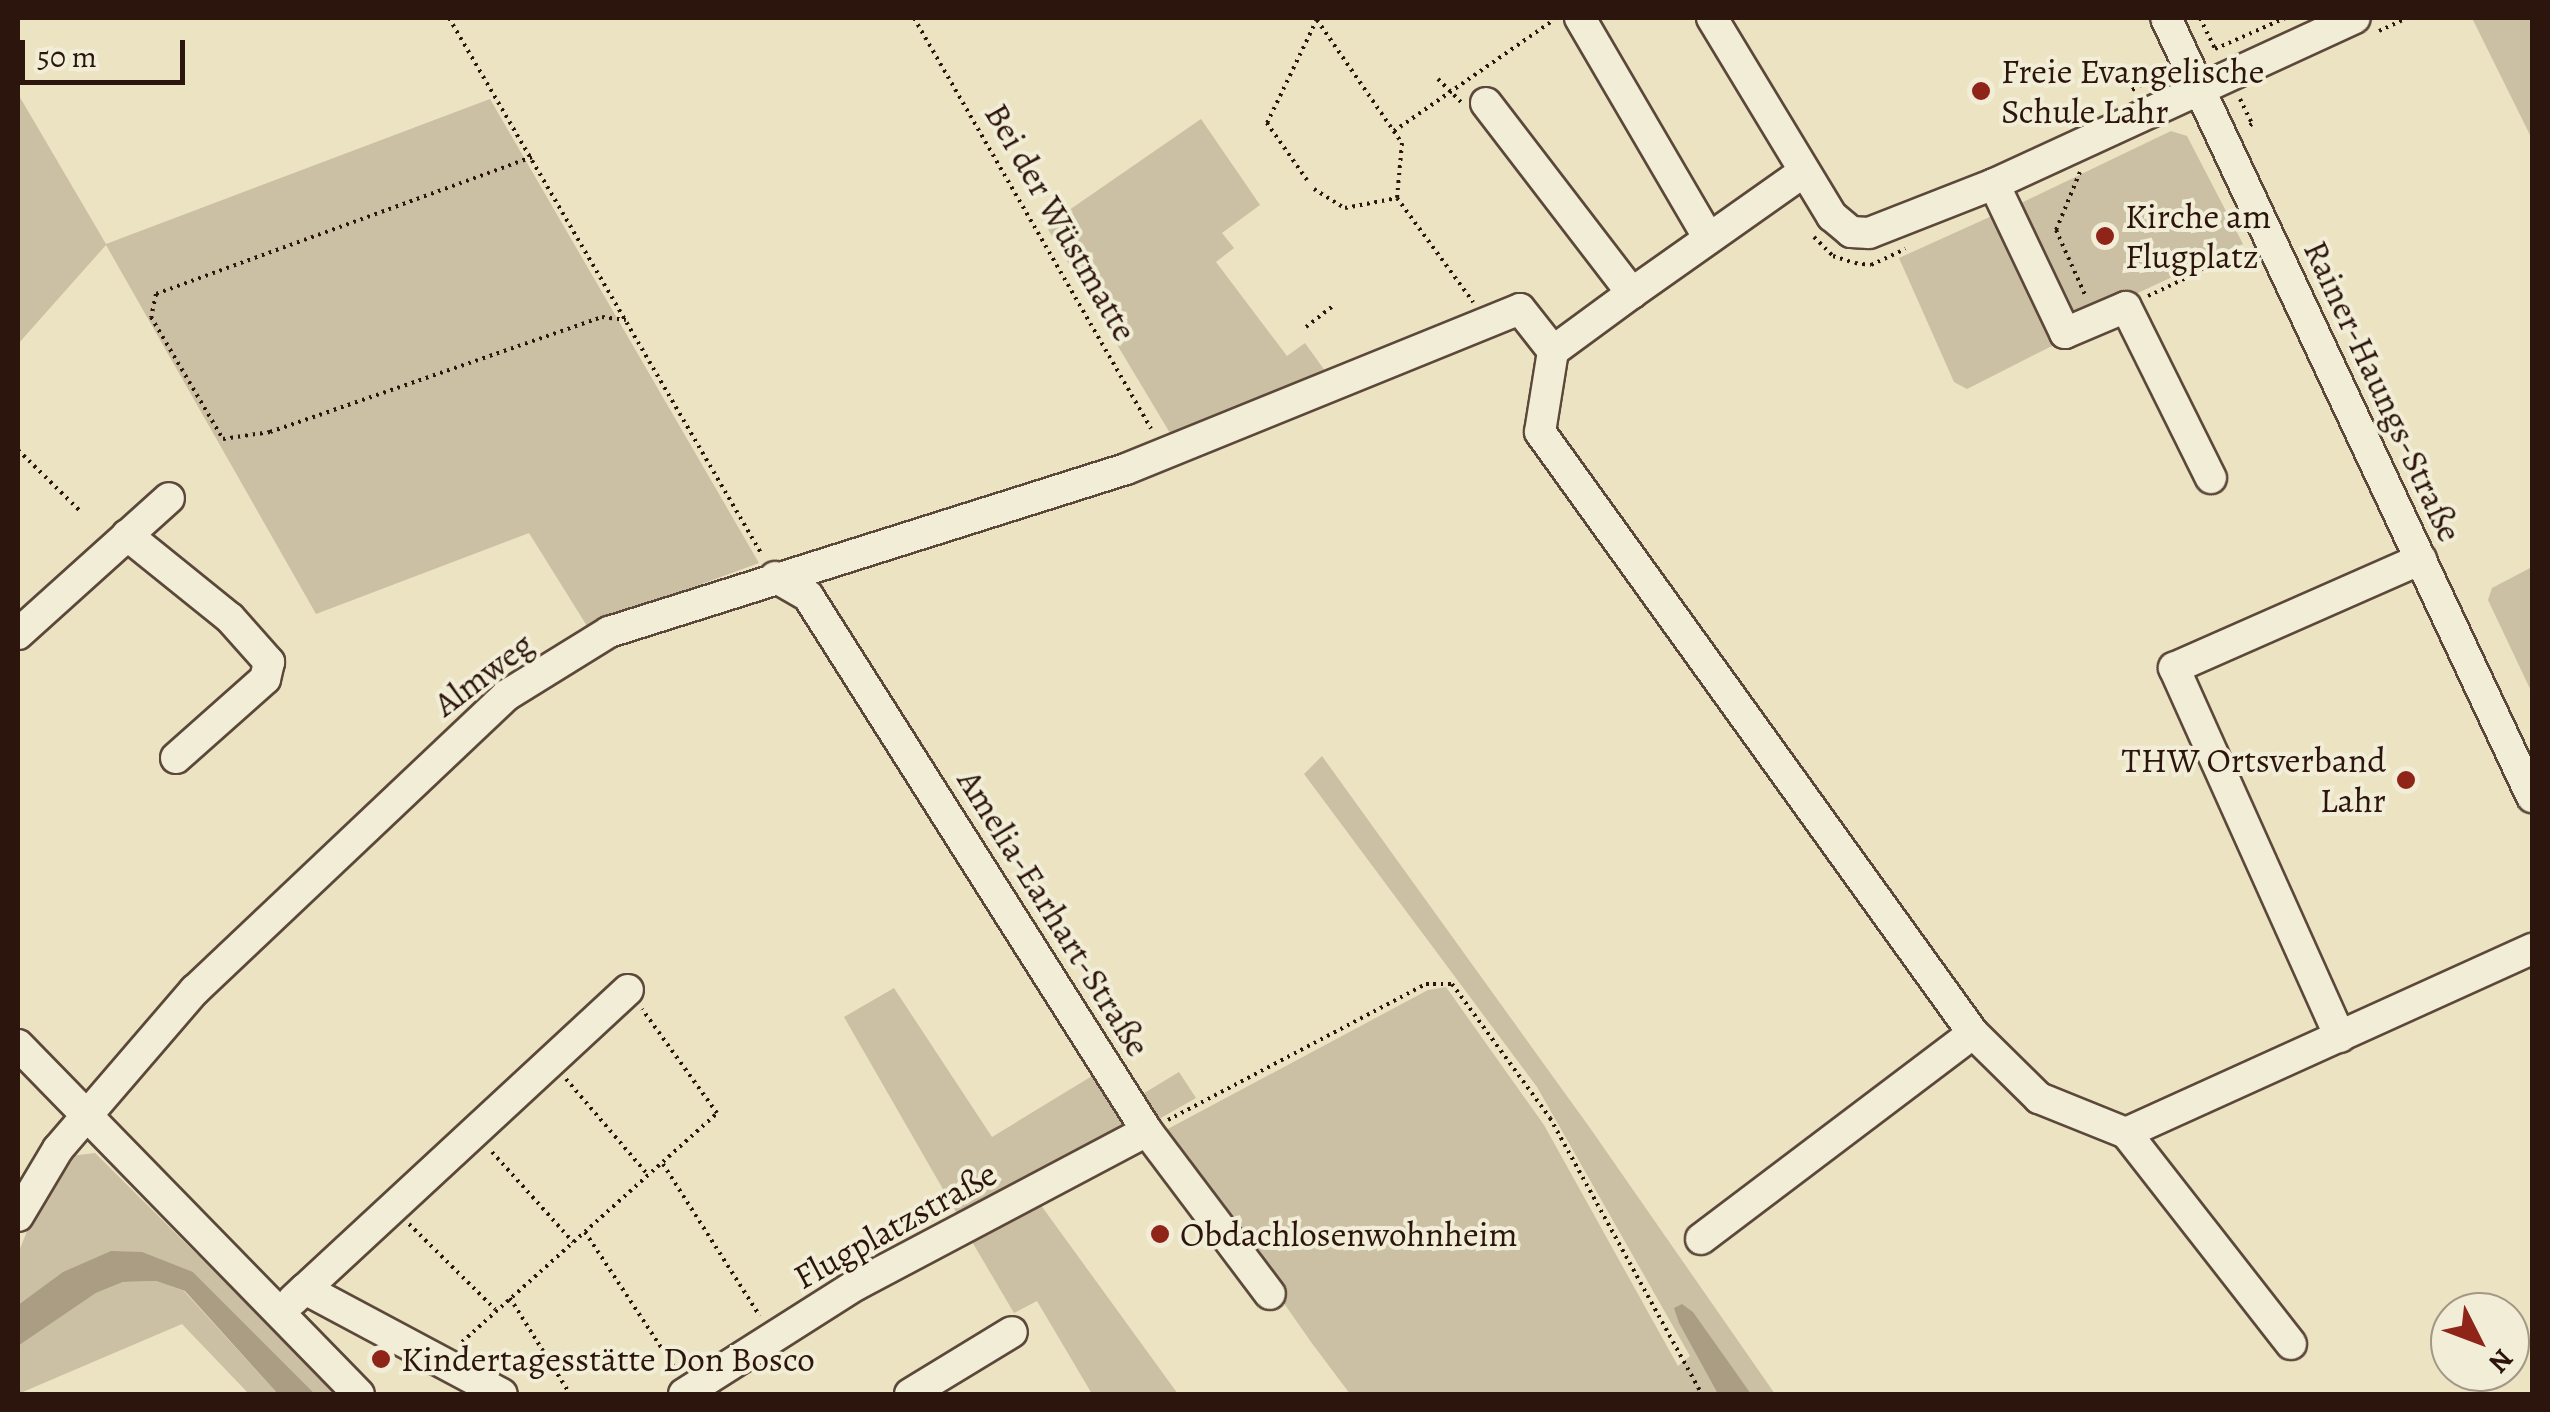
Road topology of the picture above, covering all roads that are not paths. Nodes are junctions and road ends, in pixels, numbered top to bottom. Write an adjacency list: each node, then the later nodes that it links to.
1 (1580, 18): 9 (street)
2 (1712, 18): 7 (street)
3 (2166, 18): 5 (street, Rainer-Haungs-Straße)
4 (2355, 18): 5 (street)
5 (2199, 88): 8 (street); 15 (street, Rainer-Haungs-Straße)
6 (1486, 103): 10 (street)
7 (1802, 173): 8 (street); 9 (street)
8 (1994, 184): 12 (street)
9 (1708, 236): 10 (street)
10 (1632, 293): 11 (street)
11 (1553, 351): 16 (street, Almweg); 22 (street)
12 (2212, 478)
13 (169, 498): 14 (street)
14 (126, 535): 17 (street); 18 (street)
15 (2421, 559): 19 (street, Rainer-Haungs-Straße); 23 (street)
16 (775, 577): 25 (street, Almweg); 26 (street, Amelia-Earhart-Straße)
17 (18, 634)
18 (176, 758)
19 (2528, 779)
20 (2532, 949): 23 (street)
21 (628, 990): 30 (street)
22 (1973, 1033): 27 (street); 29 (street)
23 (2340, 1037): 27 (street)
24 (18, 1046): 25 (street)
25 (87, 1115): 28 (street, Almweg); 32 (street)
26 (1147, 1131): 31 (street, Amelia-Earhart-Straße); 35 (street, Flugplatzstraße)
27 (2126, 1133): 34 (street)
28 (18, 1216)
29 (1701, 1238)
30 (305, 1289): 32 (street); 37 (street)
31 (1270, 1294)
32 (279, 1312): 36 (street)
33 (1012, 1332): 38 (street)
34 (2291, 1344)
35 (687, 1393)
36 (359, 1394)
37 (502, 1394)
38 (910, 1394)

